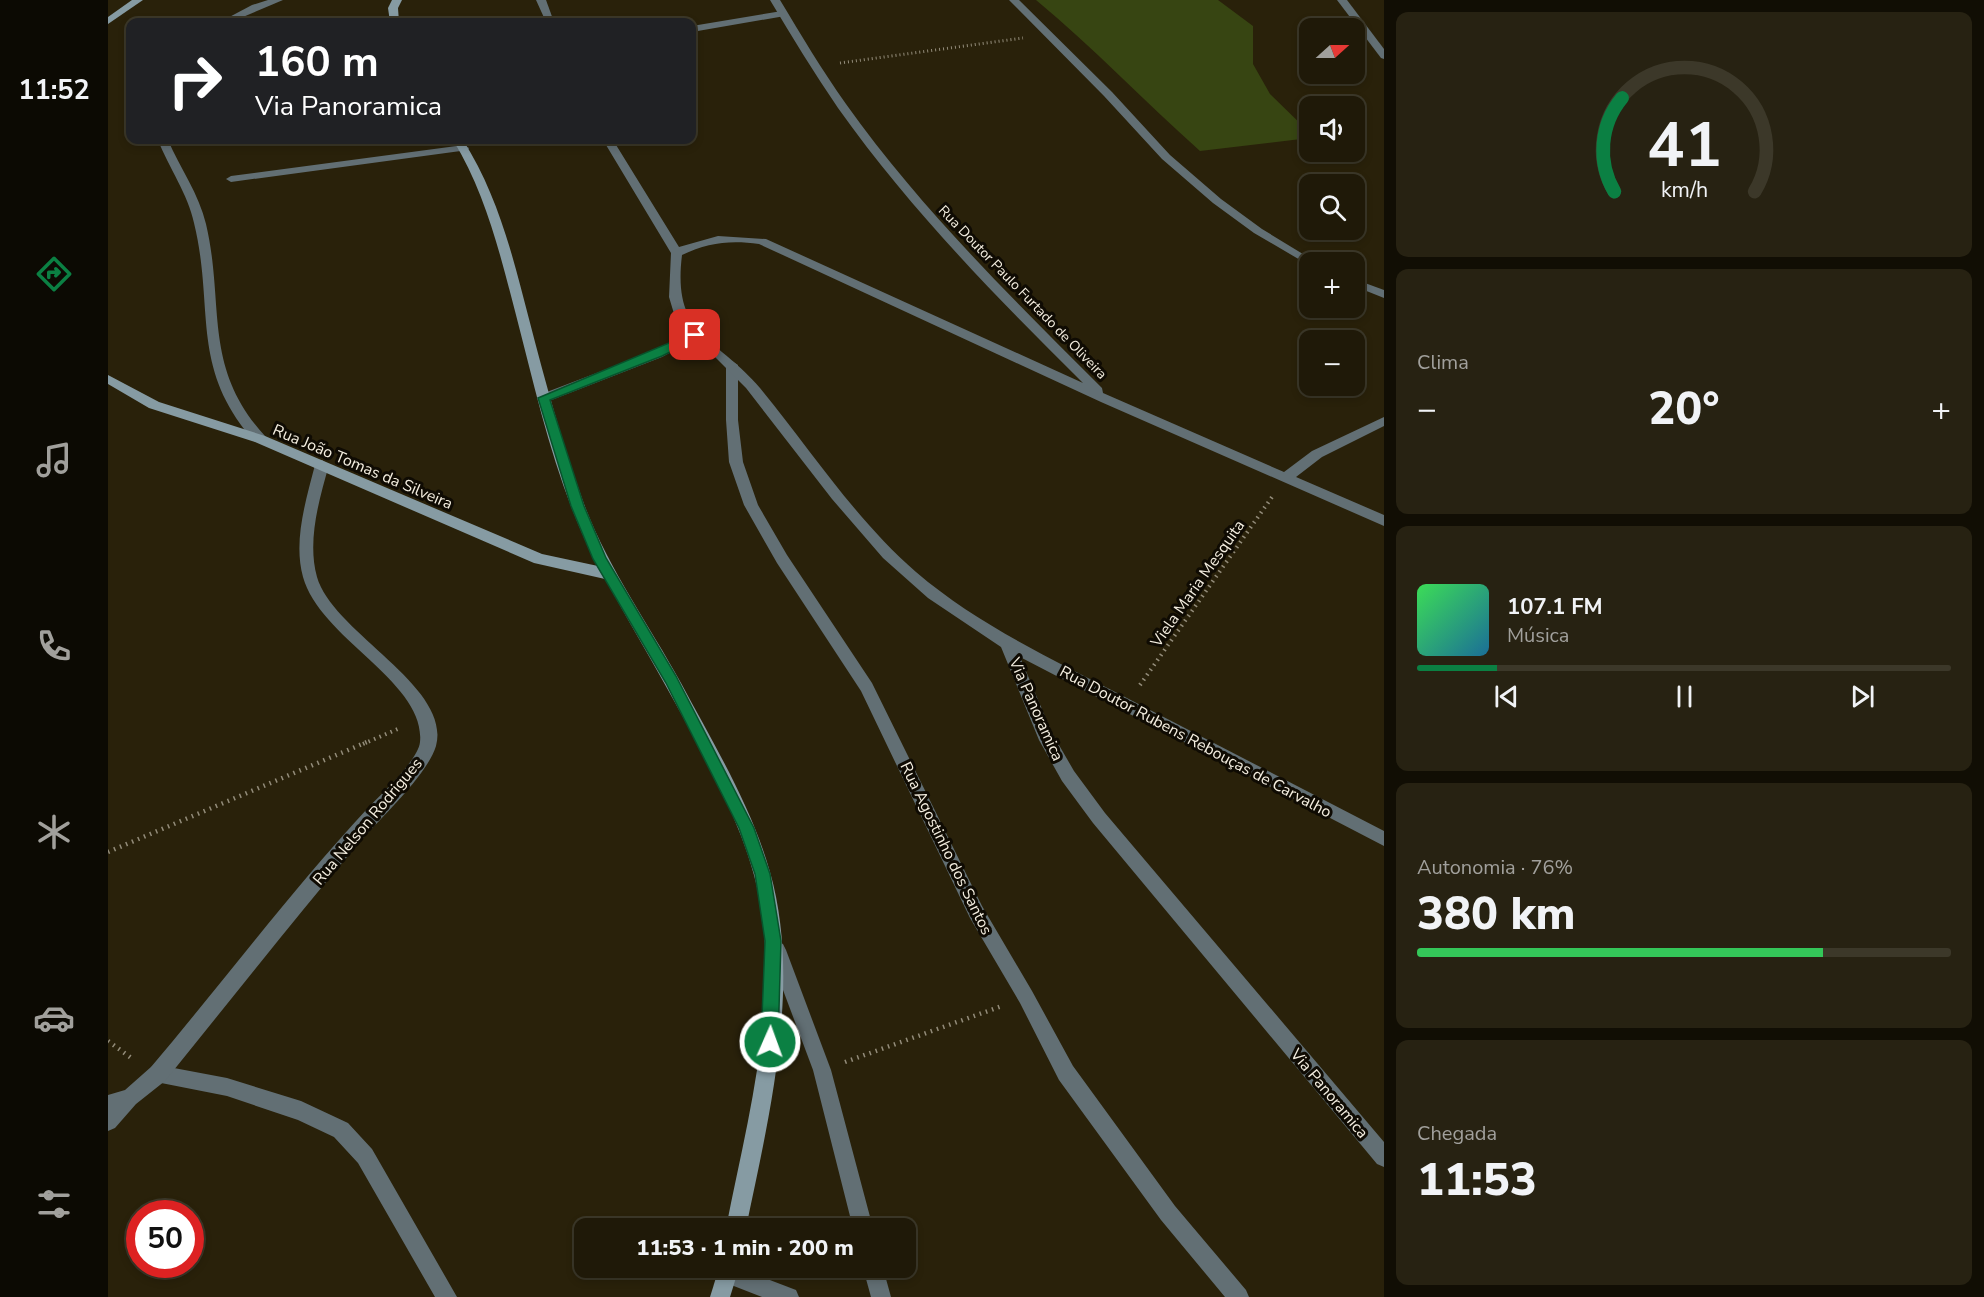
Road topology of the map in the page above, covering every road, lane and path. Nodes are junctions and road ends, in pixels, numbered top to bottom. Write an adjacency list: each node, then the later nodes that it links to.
1 (138, 0): 12 (main road)
2 (278, 0): 9 (street)
3 (397, 0): 10 (main road)
4 (541, 0): 11 (street)
5 (775, 0): 8 (street, Rua Doutor Paulo Furtado de Oliveira)
6 (1014, 0): 14 (street)
7 (1342, 0): 15 (street)
8 (782, 14): 13 (street); 16 (street, Rua Doutor Paulo Furtado de Oliveira)
9 (233, 18)
10 (394, 18)
11 (548, 18)
12 (108, 21)
13 (696, 28)
14 (1050, 35): 16 (path); 22 (street)
15 (1384, 56)
16 (815, 66): 29 (street, Rua Doutor Paulo Furtado de Oliveira)
17 (164, 144): 31 (street)
18 (461, 144): 20 (street); 28 (main road)
19 (610, 144): 21 (street)
20 (231, 179)
21 (677, 253): 25 (street, Via Panoramica); 29 (street)
22 (1299, 255)
23 (1365, 286): 24 (street)
24 (1384, 294)
25 (695, 335): 26 (street, Via Panoramica); 28 (street)
26 (732, 365): 36 (street, Via Panoramica); 42 (street, Rua Agostinho dos Santos)
27 (108, 379): 31 (main road, Rua João Tomas da Silveira)
28 (544, 398): 35 (main road)
29 (1106, 399): 33 (street)
30 (1384, 421): 33 (street)
31 (260, 439): 32 (main road, Rua João Tomas da Silveira)
32 (322, 465): 35 (main road, Rua João Tomas da Silveira); 38 (street)
33 (1286, 477): 34 (street); 37 (path, Viela Maria Mesquita)
34 (1384, 520)
35 (608, 574): 41 (main road)
36 (1007, 643): 37 (street, Rua Doutor Rubens Rebouças de Carvalho); 48 (street, Via Panoramica)
37 (1128, 704): 39 (street, Rua Doutor Rubens Rebouças de Carvalho)
38 (426, 717): 40 (path); 44 (street, Rua Nelson Rodrigues)
39 (1384, 839)
40 (108, 852)
41 (773, 941): 43 (street); 49 (main road)
42 (1026, 997): 43 (path); 58 (street, Rua Agostinho dos Santos)
43 (822, 1070): 50 (street)
44 (158, 1074): 45 (street, Rua Nelson Rodrigues); 54 (street)
45 (131, 1097): 46 (street, Rua Nelson Rodrigues); 47 (street)
46 (108, 1105)
47 (108, 1121)
48 (1384, 1157)
49 (738, 1218)
50 (860, 1218)
51 (726, 1278): 55 (main road)
52 (744, 1278): 56 (street)
53 (876, 1278): 57 (street)
54 (447, 1297)
55 (720, 1297)
56 (789, 1297)
57 (881, 1297)
58 (1239, 1297)

